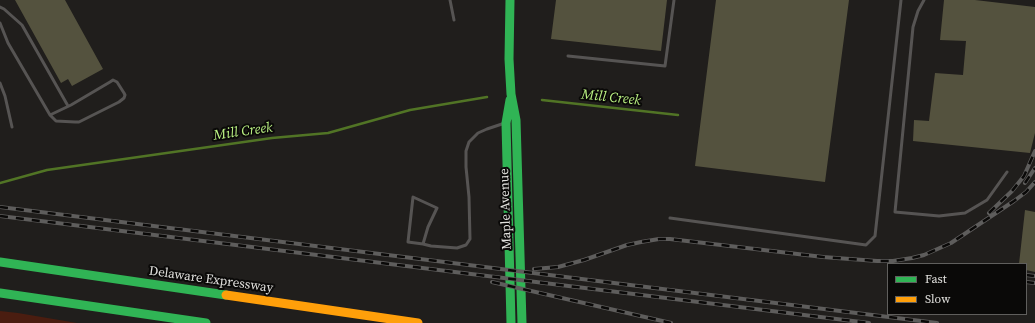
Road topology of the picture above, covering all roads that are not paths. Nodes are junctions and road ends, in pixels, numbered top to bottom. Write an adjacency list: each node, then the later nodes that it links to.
1 (450, 0): 7 (lane)
2 (510, 0): 11 (main road, Maple Avenue)
3 (674, 0): 9 (lane)
4 (901, 0): 17 (lane)
5 (924, 0): 16 (lane)
6 (0, 7): 12 (lane)
7 (454, 20)
8 (0, 23): 13 (lane)
9 (568, 56)
10 (0, 83): 15 (lane)
11 (511, 94): 14 (main road, Maple Avenue); 24 (main road, Maple Avenue)
12 (68, 106): 13 (lane); 13 (lane)
13 (50, 115)
14 (506, 123): 18 (lane); 23 (main road, Maple Avenue)
15 (12, 127)
16 (1007, 172)
17 (670, 218)
18 (423, 244): 18 (lane)
19 (0, 262): 22 (main road, Delaware Expressway)
20 (0, 293): 21 (main road)
21 (206, 323)
22 (418, 323)
23 (511, 323)
24 (522, 323)

